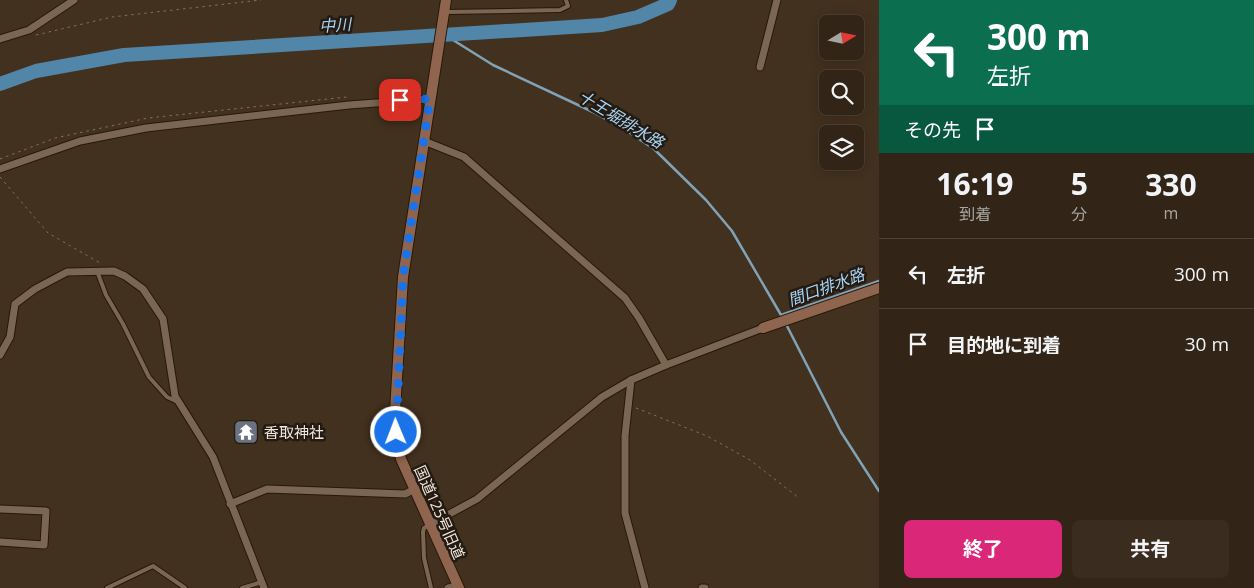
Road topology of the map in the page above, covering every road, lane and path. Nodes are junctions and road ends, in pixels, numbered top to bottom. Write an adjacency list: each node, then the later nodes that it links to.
1 (74, 0): 8 (street)
2 (261, 0): 7 (path)
3 (446, 0): 6 (street, 国道125号旧道)
4 (566, 0): 6 (lane)
5 (777, 0): 9 (street)
6 (443, 14): 10 (street, 国道125号旧道)
7 (32, 36)
8 (0, 40)
9 (760, 67)
10 (430, 99): 11 (street, 国道125号旧道); 12 (street)
11 (424, 141): 19 (street); 23 (street, 国道125号旧道)
12 (0, 169)
13 (0, 177): 15 (path)
14 (97, 271): 15 (street); 18 (street); 21 (lane)
15 (105, 271): 21 (street)
16 (879, 288): 17 (street)
17 (763, 328): 19 (street)
18 (0, 354)
19 (666, 365): 20 (street)
20 (632, 380): 22 (street); 27 (street)
21 (179, 403): 25 (street)
22 (628, 405): 24 (path); 35 (street)
23 (413, 490): 25 (street); 27 (street, 国道125号旧道)
24 (799, 498)
25 (230, 504): 29 (street)
26 (0, 509): 28 (street)
27 (429, 525): 30 (street, 国道125号旧道); 34 (lane)
28 (0, 542)
29 (263, 585): 33 (lane)
30 (455, 587)
31 (107, 588): 32 (lane)
32 (185, 588)
33 (242, 588)
34 (431, 588)
35 (644, 588)

